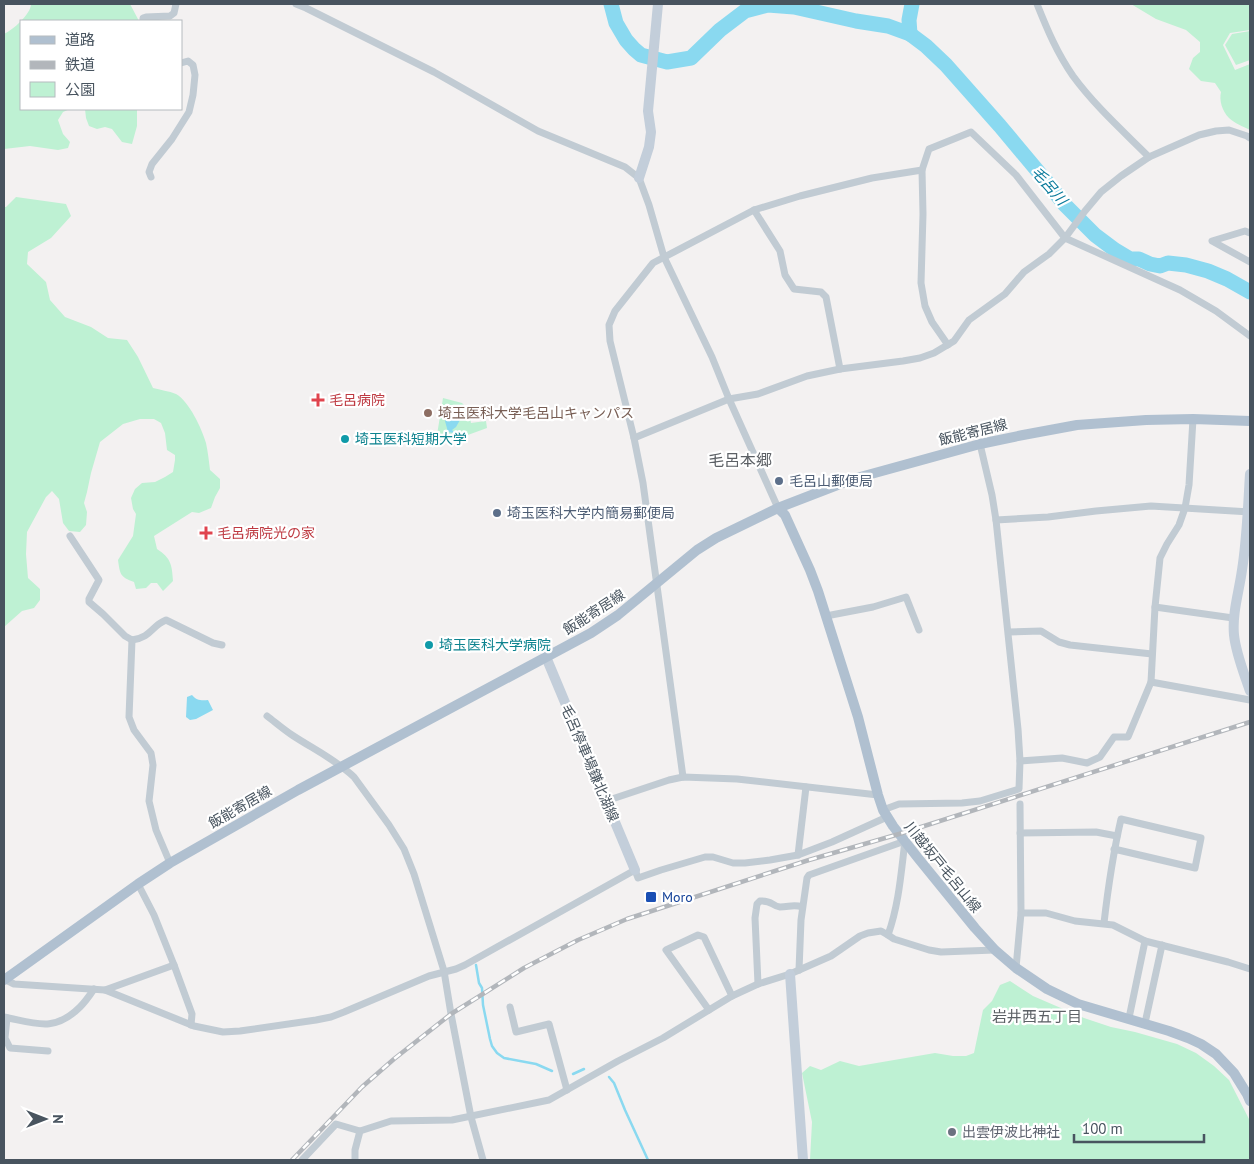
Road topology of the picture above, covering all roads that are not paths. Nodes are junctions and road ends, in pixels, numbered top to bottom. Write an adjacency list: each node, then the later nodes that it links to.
1 (176, 4): 5 (street)
2 (296, 4): 11 (street)
3 (658, 4): 11 (street)
4 (1037, 4): 8 (street)
5 (143, 20)
6 (182, 63): 10 (street)
7 (1250, 138): 8 (street)
8 (1149, 157): 14 (street)
9 (922, 170): 12 (street); 14 (street); 18 (street)
10 (150, 178)
11 (639, 178): 15 (street)
12 (754, 210): 15 (street); 19 (street)
13 (1250, 233): 16 (street)
14 (1067, 236): 17 (street); 18 (street)
15 (664, 257): 20 (street); 23 (street)
16 (1250, 262)
17 (1250, 336)
18 (948, 345): 19 (street)
19 (840, 369): 20 (street)
20 (729, 400): 23 (street); 26 (street)
21 (1193, 419): 22 (main road, 飯能寄居線); 24 (main road, 飯能寄居線); 27 (street)
22 (1250, 421)
23 (634, 438): 31 (street)
24 (980, 444): 26 (main road, 飯能寄居線); 29 (street)
25 (1250, 474): 28 (street)
26 (778, 508): 31 (main road, 飯能寄居線); 33 (main road, 川越坂戸毛呂山線)
27 (1185, 508): 28 (street); 29 (street); 32 (street)
28 (1249, 512): 34 (street)
29 (996, 520): 36 (street)
30 (70, 536): 37 (street)
31 (657, 584): 40 (main road, 飯能寄居線); 47 (street)
32 (1155, 607): 34 (street); 39 (street)
33 (826, 616): 35 (street); 49 (main road, 川越坂戸毛呂山線)
34 (1234, 618): 42 (street)
35 (919, 630)
36 (1008, 632): 39 (street); 45 (street)
37 (132, 640): 38 (street); 58 (street)
38 (222, 645)
39 (1152, 654): 41 (street)
40 (546, 657): 46 (main road, 飯能寄居線); 50 (street, 毛呂停車場鎌北湖線)
41 (1151, 682): 43 (street); 45 (street)
42 (1250, 690)
43 (1250, 700)
44 (266, 716): 46 (street)
45 (1020, 762): 52 (street)
46 (342, 766): 58 (main road, 飯能寄居線); 71 (street)
47 (683, 777): 48 (street); 50 (street)
48 (806, 787): 49 (street); 57 (street)
49 (878, 795): 52 (main road, 川越坂戸毛呂山線)
50 (606, 801): 59 (street, 毛呂停車場鎌北湖線)
51 (1020, 804): 53 (street)
52 (885, 814): 55 (main road, 川越坂戸毛呂山線); 57 (street)
53 (1020, 833): 54 (street); 62 (street)
54 (1117, 836): 56 (street); 56 (street)
55 (905, 841): 61 (street); 64 (street); 67 (main road, 川越坂戸毛呂山線)
56 (1114, 850): 63 (street)
57 (798, 855): 59 (street)
58 (170, 863): 60 (main road, 飯能寄居線)
59 (635, 870): 71 (street)
60 (138, 884): 68 (street); 73 (main road, 飯能寄居線)
61 (802, 907): 72 (street); 74 (street)
62 (1021, 913): 63 (street); 69 (street)
63 (1104, 923): 65 (street)
64 (888, 935): 67 (street); 72 (street)
65 (1145, 941): 66 (street); 81 (street)
66 (1162, 945): 70 (street); 82 (street)
67 (995, 950): 69 (main road, 川越坂戸毛呂山線)
68 (174, 965): 76 (street); 83 (street)
69 (1016, 968): 81 (main road, 川越坂戸毛呂山線)
70 (1250, 969)
71 (444, 971): 83 (street); 87 (street)
72 (794, 972): 74 (street); 92 (street)
73 (4, 979): 75 (street)
74 (758, 984): 77 (street)
75 (94, 989): 76 (street); 80 (street)
76 (105, 990): 83 (street)
77 (732, 996): 79 (street); 79 (street)
78 (510, 1008): 85 (street)
79 (709, 1010): 85 (street)
80 (6, 1018): 84 (street)
81 (1129, 1018): 82 (main road, 川越坂戸毛呂山線)
82 (1145, 1023): 86 (main road, 川越坂戸毛呂山線)
83 (191, 1025)
84 (48, 1051)
85 (567, 1090): 87 (street)
86 (1249, 1096)
87 (471, 1117): 88 (street); 91 (street)
88 (360, 1131): 89 (street); 90 (street)
89 (302, 1160)
90 (355, 1160)
91 (483, 1160)
92 (803, 1160)

